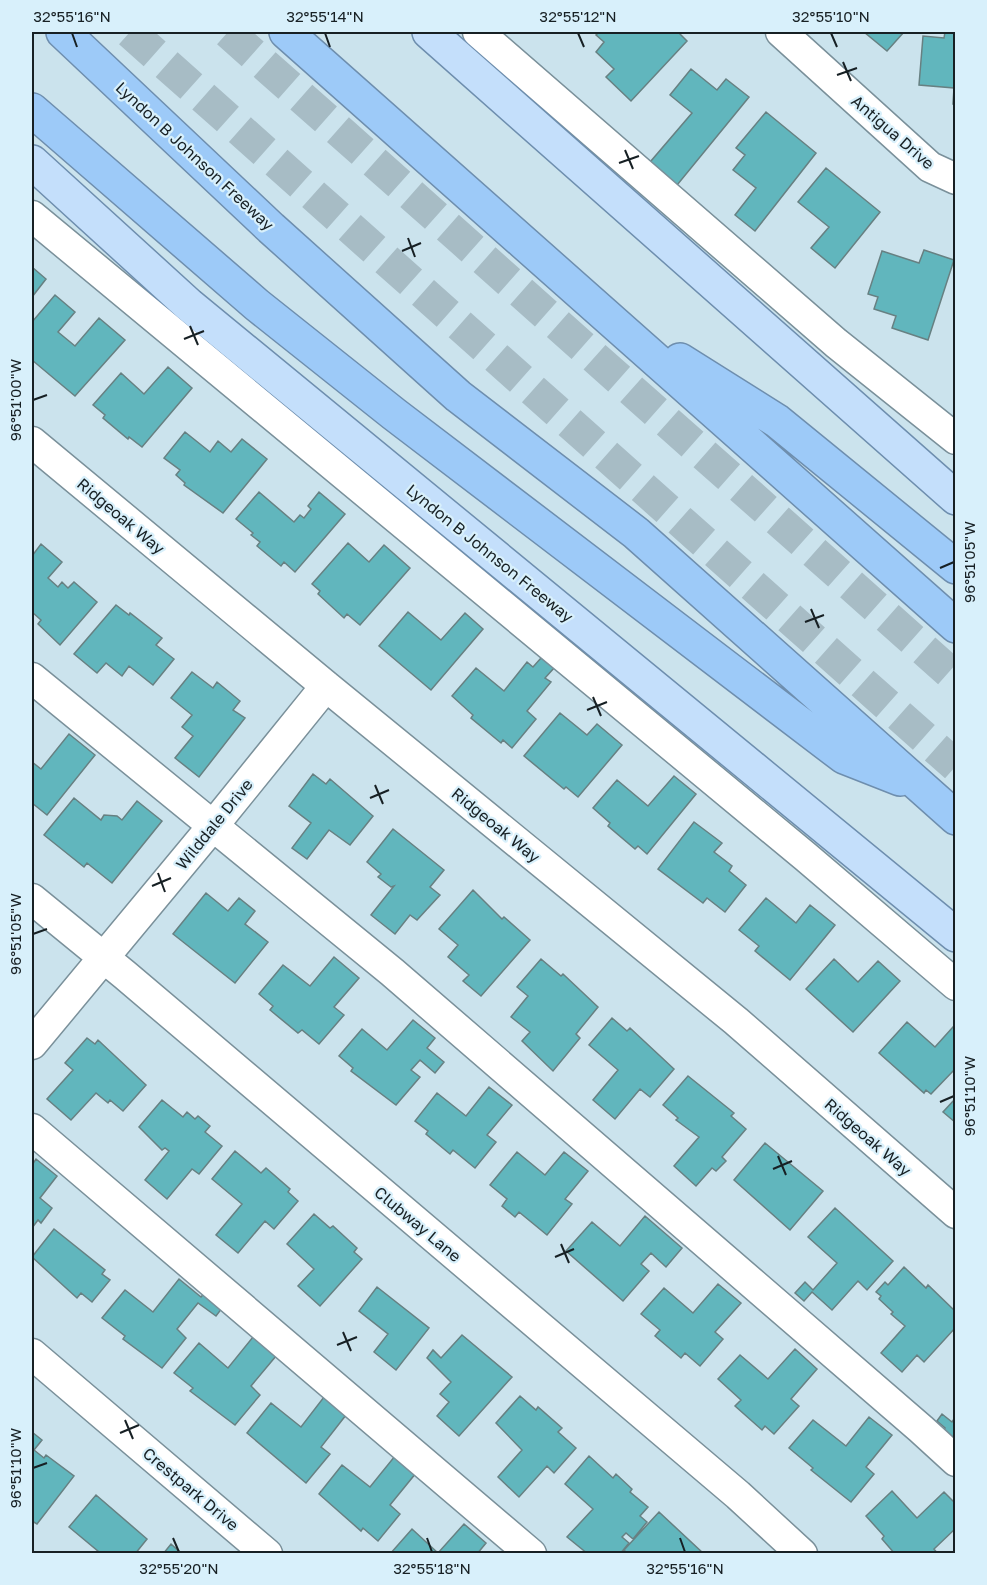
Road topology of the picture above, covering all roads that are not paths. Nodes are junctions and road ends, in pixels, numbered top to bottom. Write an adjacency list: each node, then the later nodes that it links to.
1 (63, 32): 18 (highway, Lyndon B Johnson Freeway)
2 (286, 32): 10 (highway)
3 (429, 32): 13 (main road)
4 (478, 32): 11 (street)
5 (781, 32): 8 (street, Antigua Drive)
6 (32, 110): 18 (highway)
7 (32, 162): 22 (main road, Lyndon B Johnson Freeway)
8 (956, 179)
9 (32, 216): 24 (street)
10 (597, 308): 14 (highway); 15 (highway)
11 (956, 439)
12 (32, 442): 17 (street, Ridgeoak Way)
13 (956, 498)
14 (956, 567)
15 (956, 626)
16 (32, 678): 20 (street)
17 (326, 687): 20 (street, Wilddale Drive); 27 (street, Ridgeoak Way)
18 (920, 787): 19 (highway, Lyndon B Johnson Freeway)
19 (956, 818)
20 (212, 827): 23 (street, Wilddale Drive); 29 (street)
21 (32, 899): 23 (street, Clubway Lane)
22 (956, 935)
23 (103, 957): 25 (street, Wilddale Drive); 32 (street, Clubway Lane)
24 (956, 986)
25 (32, 1044)
26 (32, 1129): 31 (street)
27 (956, 1213)
28 (32, 1354): 30 (street, Crestpark Drive)
29 (956, 1461)
30 (267, 1554)
31 (531, 1554)
32 (802, 1554)

